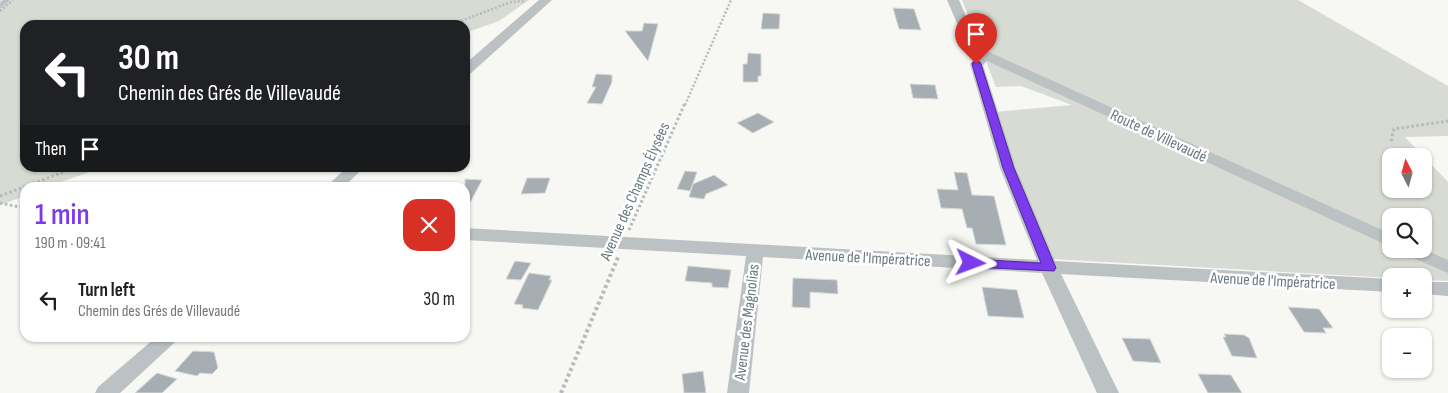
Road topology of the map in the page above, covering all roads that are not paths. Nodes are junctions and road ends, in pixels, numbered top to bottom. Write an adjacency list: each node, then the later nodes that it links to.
1 (953, 0): 3 (street, Route de Villevaudé)
2 (545, 1): 4 (street)
3 (985, 55): 8 (street, Route de Villevaudé); 12 (street)
4 (470, 67)
5 (351, 172): 6 (street)
6 (340, 182)
7 (470, 234): 9 (street, Avenue de l'Impératrice)
8 (1382, 237)
9 (755, 251): 12 (street, Avenue de l'Impératrice); 18 (street, Avenue des Magnolias)
10 (1428, 258): 11 (street)
11 (1448, 267)
12 (1049, 268): 13 (street, Avenue de l'Impératrice); 19 (street)
13 (1382, 286)
14 (1432, 288): 15 (street)
15 (1448, 289)
16 (163, 342): 17 (street)
17 (106, 393)
18 (738, 393)
19 (1108, 393)

